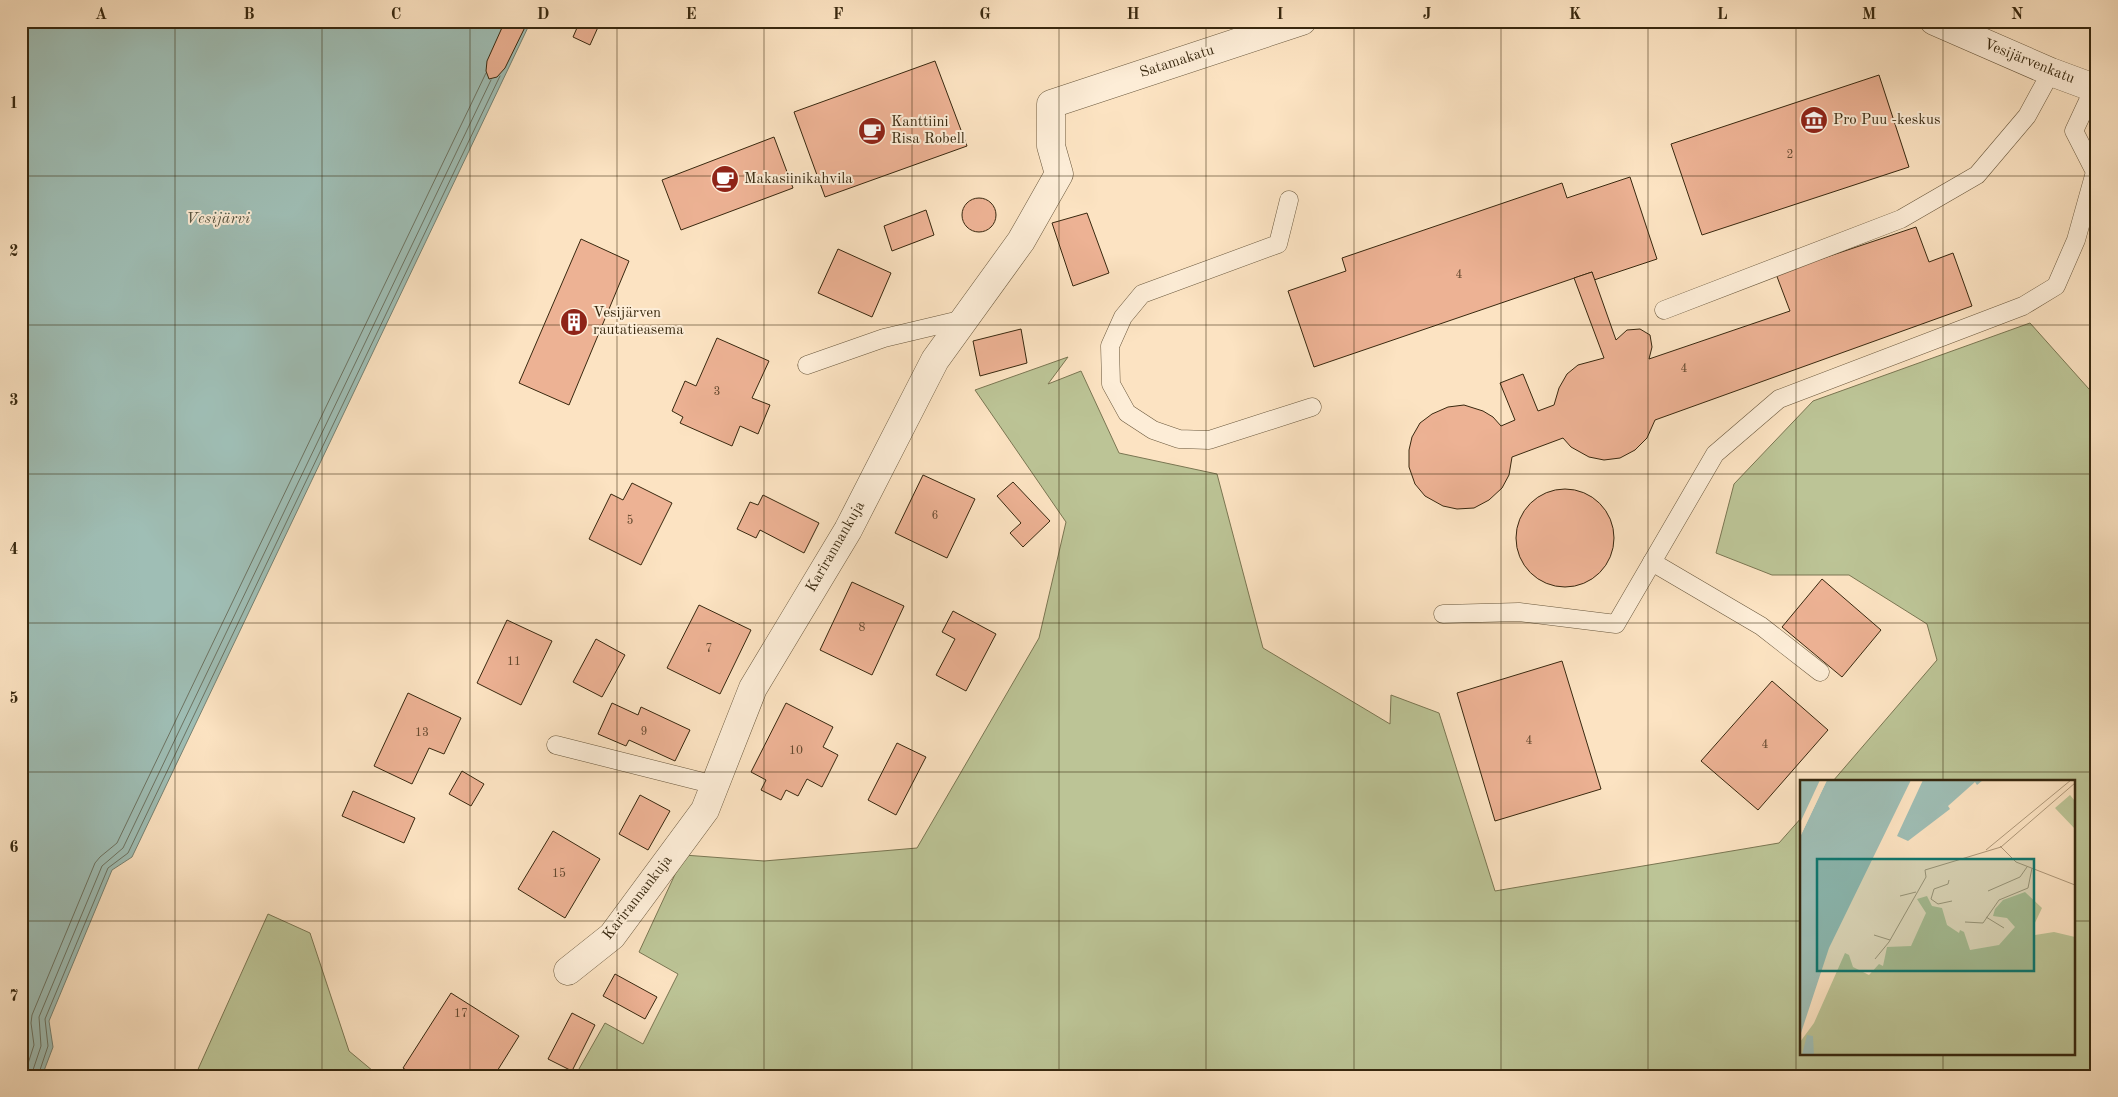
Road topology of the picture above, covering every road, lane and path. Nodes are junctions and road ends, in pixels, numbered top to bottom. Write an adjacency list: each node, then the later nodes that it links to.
1 (1302, 21): 5 (street, Satamakatu)
2 (1934, 21): 3 (street, Vesijärvenkatu)
3 (2051, 72): 4 (street, Vesijärvenkatu); 7 (lane)
4 (2095, 89): 11 (lane)
5 (1051, 104): 8 (street, Karirannankuja)
6 (1288, 200): 10 (lane)
7 (1664, 310)
8 (964, 319): 9 (lane); 15 (street, Karirannankuja)
9 (807, 365)
10 (1312, 407)
11 (1652, 562): 12 (lane); 13 (lane)
12 (1443, 614)
13 (1820, 672)
14 (556, 745): 15 (lane)
15 (715, 785): 16 (street, Karirannankuja)
16 (568, 971)

